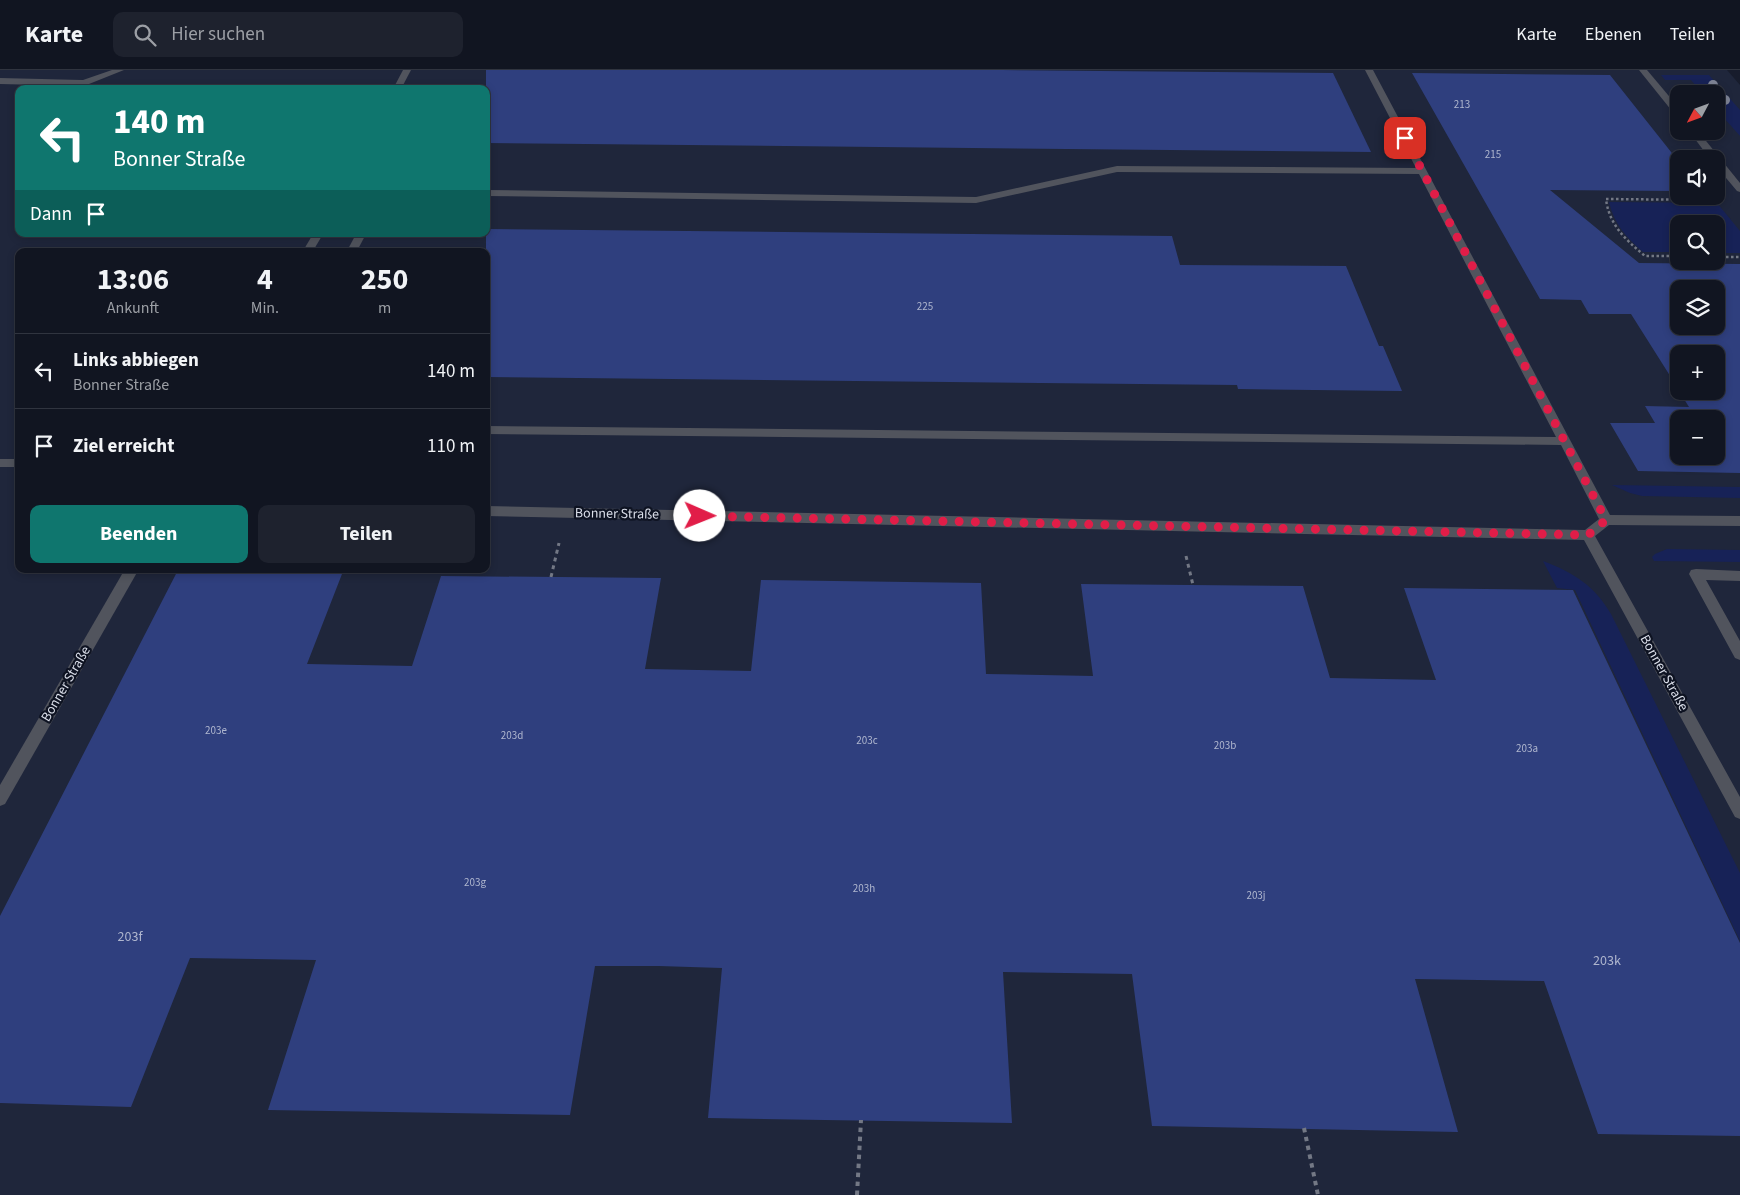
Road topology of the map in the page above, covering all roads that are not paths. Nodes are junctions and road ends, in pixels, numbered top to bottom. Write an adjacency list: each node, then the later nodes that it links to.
1 (120, 70): 5 (lane)
2 (407, 70): 6 (lane)
3 (1369, 70): 11 (lane)
4 (1643, 70): 7 (lane)
5 (0, 81)
6 (398, 85)
7 (1670, 103)
8 (1700, 140): 9 (lane)
9 (1709, 150)
10 (1725, 170): 12 (lane)
11 (1422, 171): 13 (lane); 17 (lane)
12 (1740, 189)
13 (490, 193)
14 (316, 237): 15 (lane)
15 (310, 248)
16 (490, 430): 17 (lane)
17 (1564, 441): 21 (lane)
18 (0, 463): 19 (lane)
19 (15, 463)
20 (490, 512): 23 (lane, Bonner Straße)
21 (1606, 520): 22 (lane); 23 (lane)
22 (1740, 521)
23 (1588, 535): 28 (lane, Bonner Straße)
24 (130, 573): 27 (lane, Bonner Straße)
25 (1740, 576): 26 (lane)
26 (1740, 654)
27 (0, 798)
28 (1740, 812)

